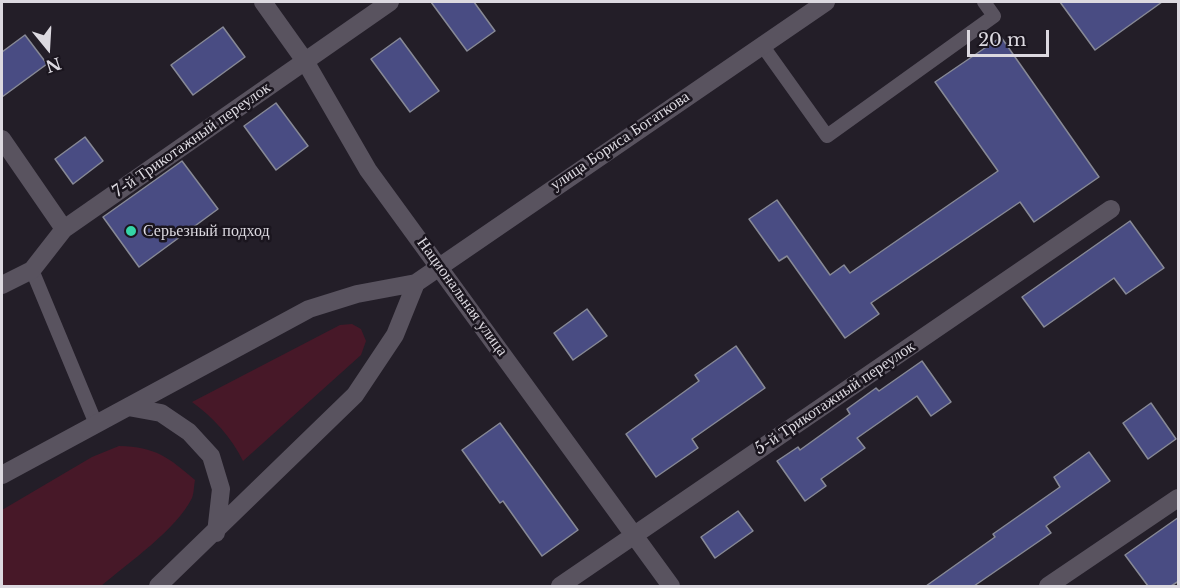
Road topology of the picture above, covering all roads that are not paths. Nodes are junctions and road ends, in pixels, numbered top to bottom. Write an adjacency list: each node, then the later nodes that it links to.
1 (263, 2): 6 (street, Национальная улица)
2 (390, 2): 6 (street, 7-й Трикотажный переулок)
3 (826, 2): 5 (street, улица Бориса Богаткова)
4 (984, 2): 5 (lane)
5 (762, 45): 10 (street, улица Бориса Богаткова)
6 (305, 61): 9 (street, 7-й Трикотажный переулок); 10 (street, Национальная улица)
7 (2, 140): 9 (street)
8 (1111, 209): 19 (street, 5-й Трикотажный переулок)
9 (64, 229): 11 (street, 7-й Трикотажный переулок)
10 (439, 265): 12 (street, улица Бориса Богаткова); 19 (street, Национальная улица)
11 (32, 270): 13 (street, 7-й Трикотажный переулок); 15 (lane)
12 (416, 283): 14 (street, улица Бориса Богаткова); 18 (street, улица Бориса Богаткова)
13 (2, 285)
14 (128, 407): 15 (street, улица Бориса Богаткова); 18 (street)
15 (96, 424): 16 (street, улица Бориса Богаткова)
16 (2, 475)
17 (1179, 498): 23 (street)
18 (216, 532): 20 (street, улица Бориса Богаткова)
19 (635, 535): 21 (street, 5-й Трикотажный переулок); 22 (street, Национальная улица)
20 (158, 586)
21 (560, 586)
22 (671, 586)
23 (1048, 586)

